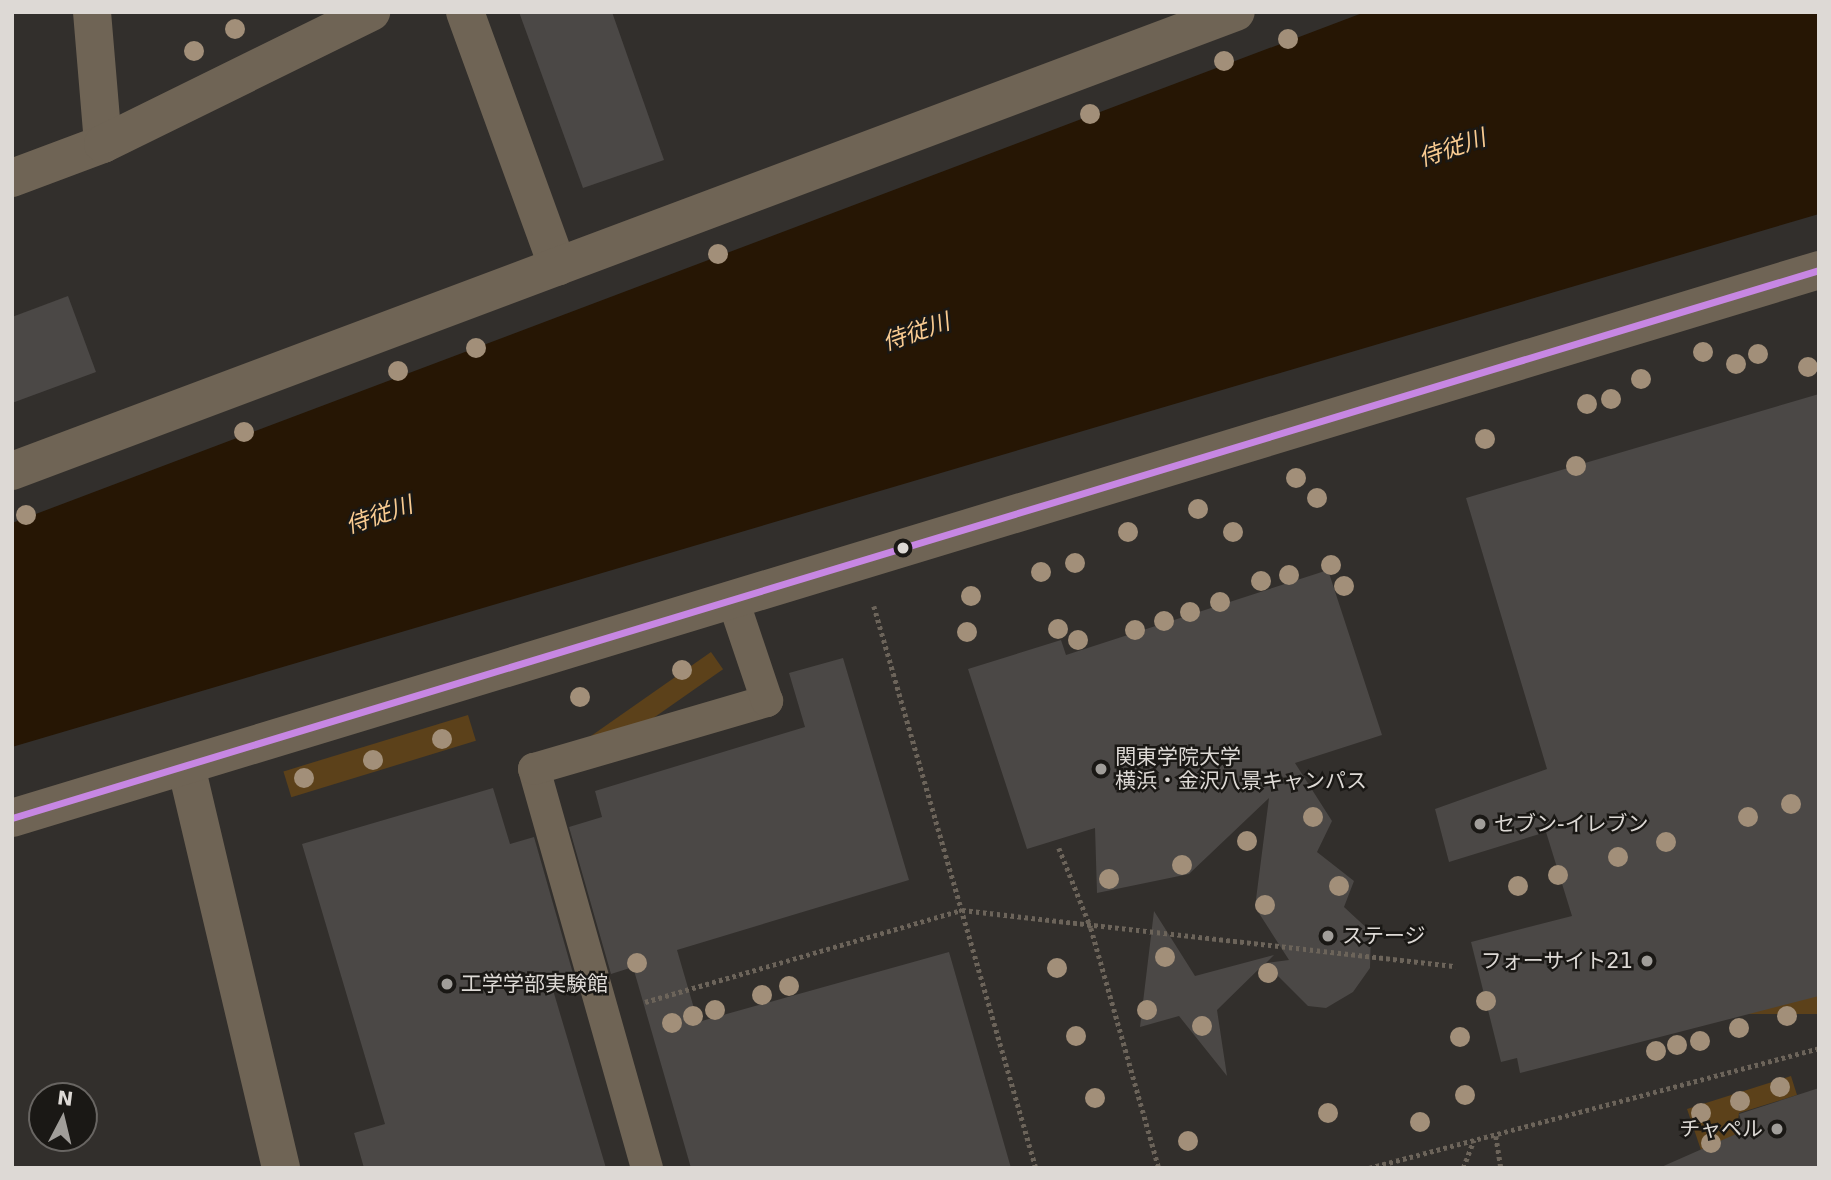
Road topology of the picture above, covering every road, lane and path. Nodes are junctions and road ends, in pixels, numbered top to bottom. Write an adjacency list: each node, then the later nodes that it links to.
1 (92, 12): 5 (street)
2 (371, 12): 5 (street)
3 (465, 12): 7 (street)
4 (1236, 12): 7 (street)
5 (103, 145): 6 (street)
6 (12, 178)
7 (558, 267): 9 (street)
8 (1819, 270): 10 (street)
9 (12, 471)
10 (861, 561): 11 (street); 15 (path)
11 (733, 600): 12 (street); 18 (lane)
12 (186, 766): 13 (street); 24 (street)
13 (12, 818)
14 (1059, 848): 16 (path)
15 (961, 910): 16 (path); 18 (path); 26 (path)
16 (1091, 928): 17 (path); 27 (path)
17 (1456, 967)
18 (603, 1014): 25 (lane)
19 (1819, 1048): 20 (path)
20 (1496, 1136): 21 (path); 30 (path)
21 (1474, 1140): 22 (path); 29 (path)
22 (1389, 1165): 23 (path)
23 (1378, 1167): 28 (path)
24 (281, 1168)
25 (647, 1168)
26 (1036, 1168)
27 (1159, 1168)
28 (1368, 1168)
29 (1463, 1168)
30 (1501, 1168)

